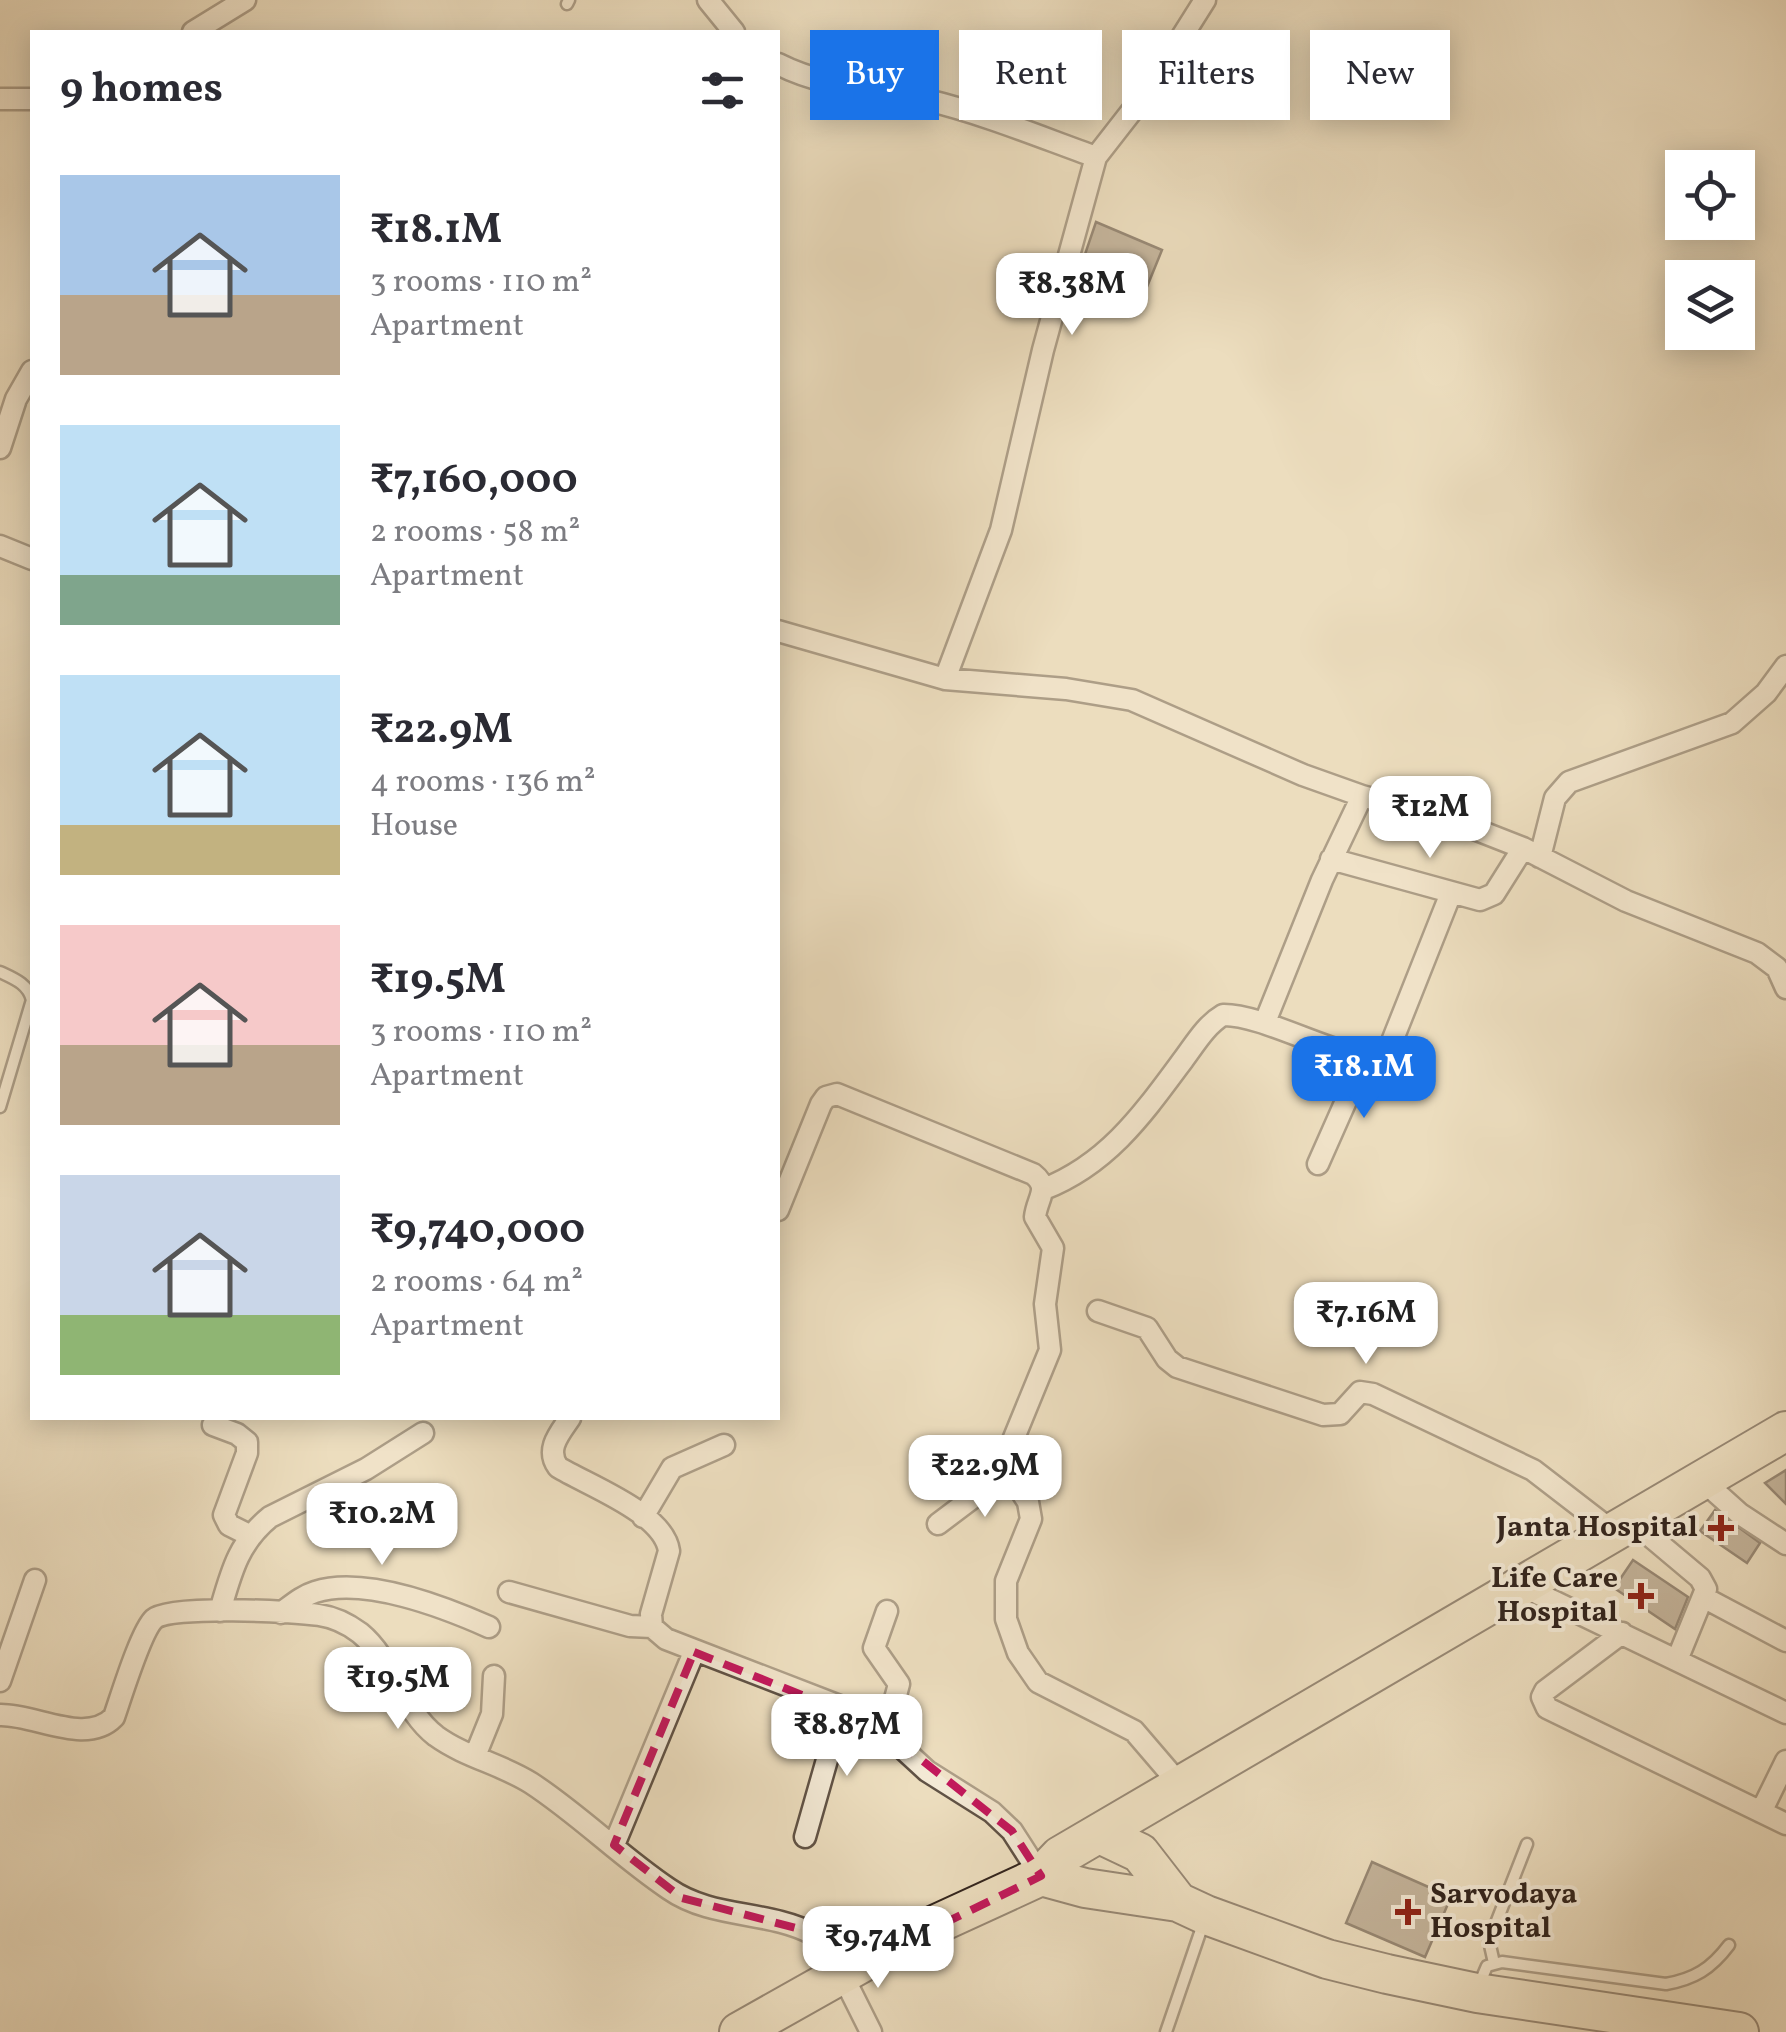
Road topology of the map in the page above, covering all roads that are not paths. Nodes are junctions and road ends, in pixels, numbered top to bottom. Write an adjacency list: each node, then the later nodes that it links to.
1 (244, 0): 4 (street)
2 (708, 0): 5 (street)
3 (1204, 0): 9 (street)
4 (196, 30)
5 (732, 30)
6 (780, 65): 9 (street)
7 (0, 99): 8 (street)
8 (30, 99)
9 (1096, 157): 17 (street)
10 (30, 374): 11 (street)
11 (5, 410): 12 (street)
12 (0, 448)
13 (0, 546): 14 (street)
14 (30, 558)
15 (780, 632): 17 (street)
16 (1786, 666): 19 (street)
17 (945, 679): 18 (street)
18 (1362, 796): 19 (street); 20 (street)
19 (1531, 853): 21 (street); 23 (street)
20 (1331, 859): 21 (street); 26 (street)
21 (1451, 893): 27 (street)
22 (0, 972): 24 (lane)
23 (1786, 988)
24 (30, 990)
25 (30, 1007): 28 (lane)
26 (1265, 1022): 27 (street); 30 (street)
27 (1365, 1058): 29 (street)
28 (0, 1107)
29 (1318, 1164)
30 (1044, 1189): 31 (street); 38 (street)
31 (780, 1195)
32 (1098, 1311): 42 (street)
33 (569, 1420): 40 (street)
34 (213, 1425): 43 (street)
35 (1786, 1431): 39 (highway)
36 (423, 1433): 43 (street)
37 (724, 1445): 40 (street)
38 (1010, 1474): 41 (street); 66 (street)
39 (1701, 1479): 42 (highway); 44 (street)
40 (643, 1516): 53 (street)
41 (938, 1524)
42 (1621, 1526): 46 (highway); 48 (street)
43 (249, 1535): 49 (street)
44 (1786, 1544)
45 (35, 1580): 59 (street)
46 (1522, 1586): 54 (street); 66 (highway)
47 (510, 1592): 53 (street)
48 (1703, 1598): 55 (street); 57 (street)
49 (220, 1610): 51 (street); 62 (street)
50 (888, 1612): 63 (street)
51 (282, 1613): 52 (street); 64 (street)
52 (489, 1626)
53 (652, 1627): 56 (street)
54 (1622, 1633): 57 (street); 67 (street)
55 (1786, 1641)
56 (694, 1652): 60 (street); 72 (street)
57 (1677, 1660): 61 (street)
58 (494, 1676): 64 (street)
59 (0, 1680)
60 (842, 1707): 63 (street); 70 (street)
61 (1786, 1713)
62 (0, 1716)
63 (886, 1732): 74 (street)
64 (475, 1756): 72 (street)
65 (1786, 1761): 67 (street)
66 (1182, 1788): 69 (highway); 73 (highway)
67 (1761, 1812): 68 (street)
68 (1786, 1824)
69 (1100, 1834): 73 (highway); 74 (highway)
70 (805, 1838)
71 (1527, 1844): 78 (lane)
72 (614, 1846): 77 (street)
73 (1140, 1854): 75 (highway)
74 (1042, 1876): 75 (highway); 77 (highway)
75 (1192, 1908): 78 (highway); 82 (lane)
76 (1729, 1945): 78 (lane)
77 (847, 1971): 80 (highway); 81 (street)
78 (1486, 1978): 79 (highway)
79 (1613, 2023): 83 (highway)
80 (739, 2032)
81 (872, 2032)
82 (1166, 2032)
83 (1739, 2032)

